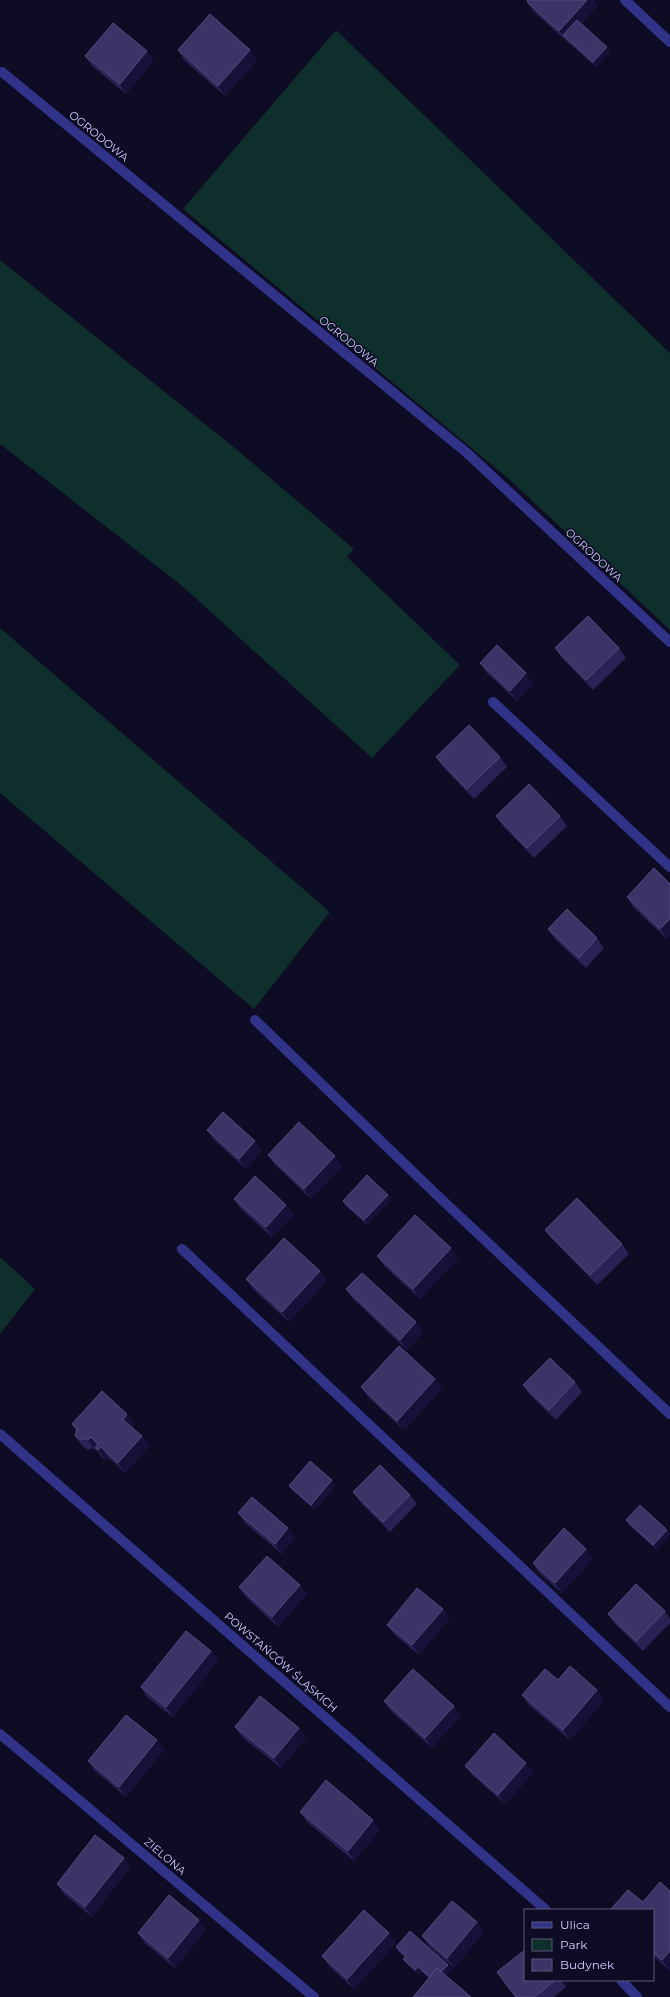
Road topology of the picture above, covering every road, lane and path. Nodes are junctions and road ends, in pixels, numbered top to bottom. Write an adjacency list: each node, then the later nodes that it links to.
1 (625, 0): 2 (street)
2 (670, 42)
3 (2, 72): 4 (street, OGRODOWA)
4 (670, 642)
5 (493, 702): 6 (street)
6 (670, 868)
7 (255, 1020): 9 (street)
8 (182, 1249): 11 (street)
9 (670, 1414)
10 (0, 1434): 13 (street, POWSTAŃCÓW ŚLĄSKICH)
11 (670, 1707)
12 (0, 1734): 15 (street, ZIELONA)
13 (545, 1909)
14 (622, 1981): 16 (street)
15 (314, 1997)
16 (637, 1997)

